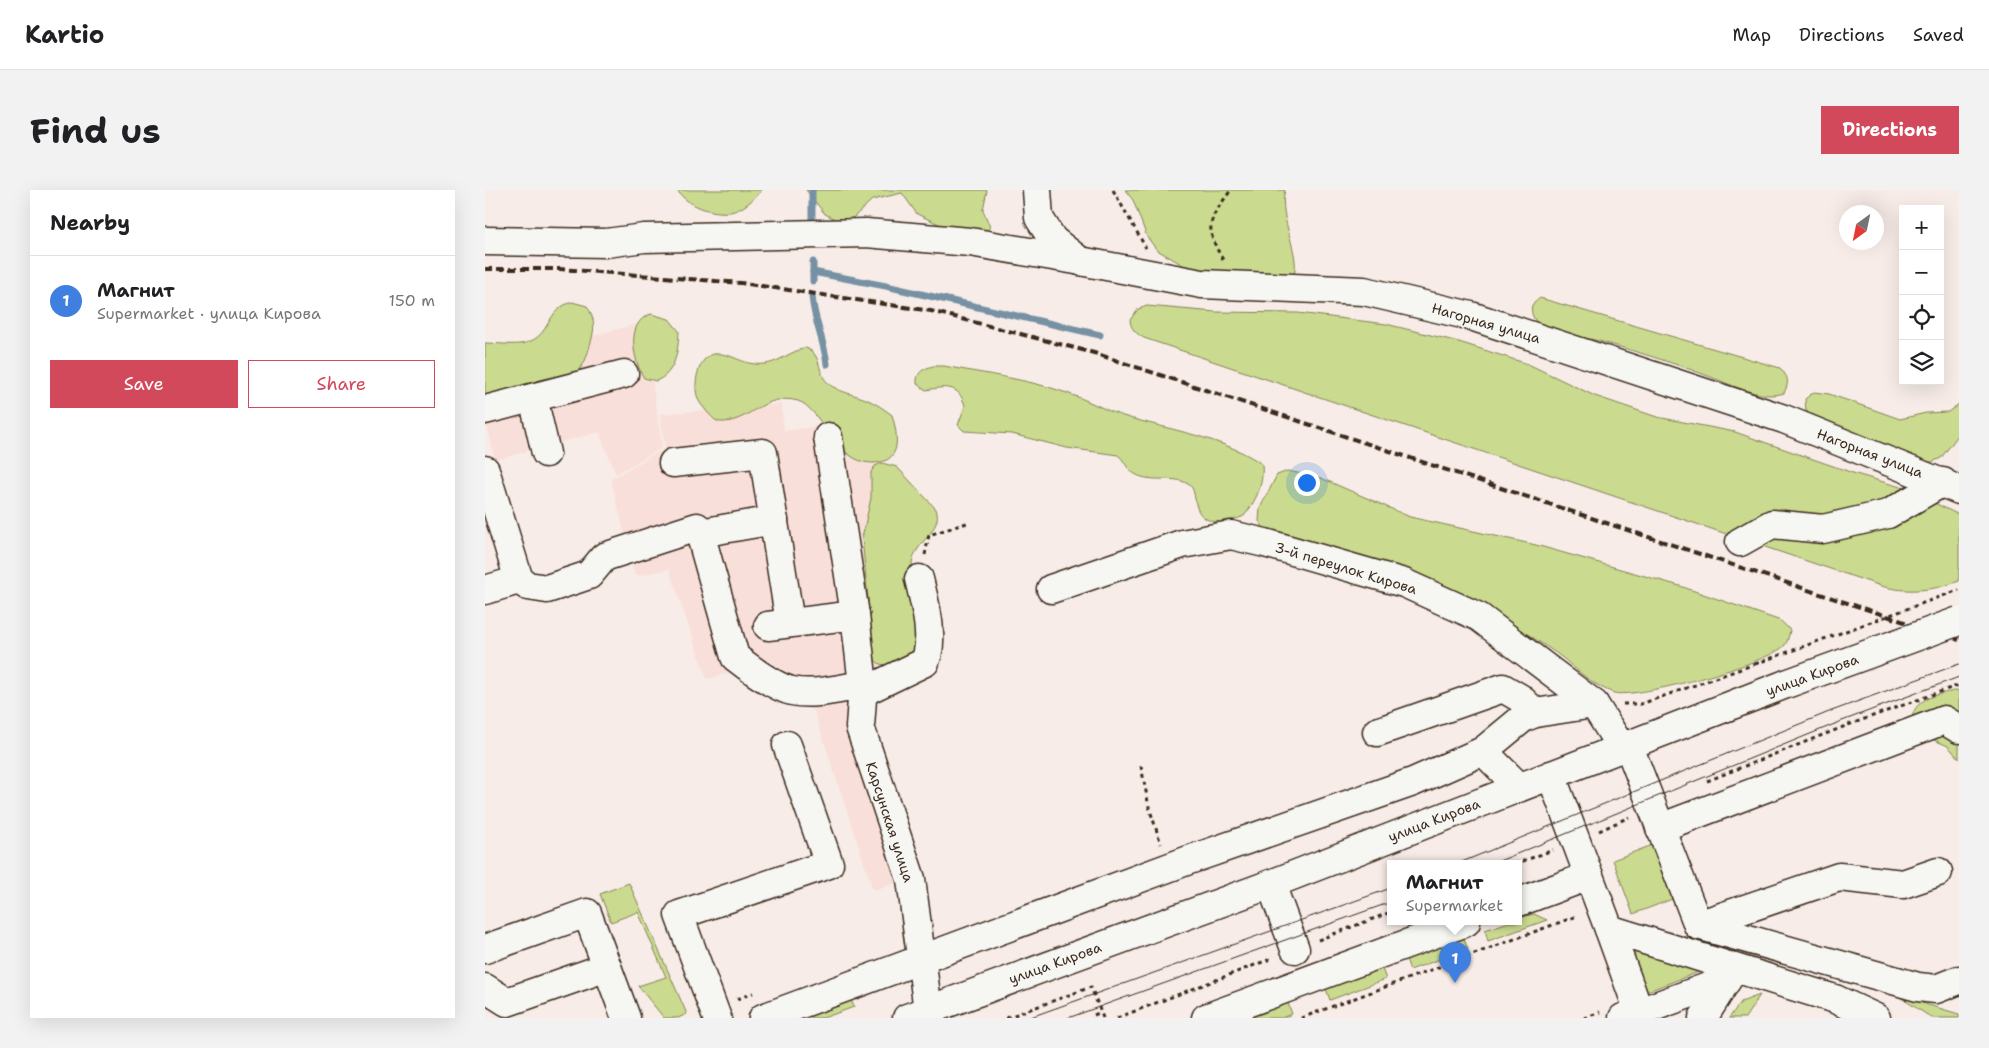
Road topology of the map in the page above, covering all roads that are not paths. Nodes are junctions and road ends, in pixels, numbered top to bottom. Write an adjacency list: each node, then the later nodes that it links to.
1 (1037, 190): 3 (street, Нагорная улица)
2 (485, 241): 3 (street)
3 (1080, 261): 11 (street, Нагорная улица)
4 (624, 374): 5 (street)
5 (533, 398): 6 (street); 8 (street)
6 (485, 410)
7 (828, 437): 19 (street, Карсунская улица)
8 (546, 453)
9 (673, 463): 12 (street)
10 (485, 470): 16 (street)
11 (1951, 486): 14 (street)
12 (774, 520): 13 (street); 19 (street)
13 (699, 533): 16 (street); 21 (street)
14 (1740, 542)
15 (922, 569): 21 (street)
16 (519, 580): 18 (street)
17 (1051, 589): 22 (street, 3-й переулок Кирова)
18 (485, 590)
19 (855, 615): 21 (street, Карсунская улица)
20 (1959, 621): 27 (street, улица Кирова, bridge)
21 (863, 689): 41 (street, Карсунская улица)
22 (1593, 704): 23 (street); 27 (street, 3-й переулок Кирова)
23 (1535, 713): 25 (street); 28 (street)
24 (1959, 729): 31 (street)
25 (1377, 732)
26 (787, 745): 50 (street)
27 (1625, 746): 29 (street, улица Кирова); 31 (street, 3-й переулок Кирова)
28 (1483, 751): 30 (street); 41 (street)
29 (1551, 775): 30 (street, улица Кирова); 33 (street)
30 (1519, 787): 34 (street, улица Кирова)
31 (1661, 828): 38 (street, 3-й переулок Кирова)
32 (1937, 872): 38 (street)
33 (1589, 876): 35 (street); 36 (street)
34 (1271, 884): 40 (street); 48 (street, улица Кирова)
35 (1522, 901)
36 (1605, 918): 43 (street); 47 (street)
37 (1458, 925): 52 (street)
38 (1698, 925): 44 (street)
39 (485, 949): 42 (street)
40 (1295, 949)
41 (923, 959): 48 (street, Карсунская улица); 51 (street)
42 (607, 967): 46 (street); 49 (street)
43 (1731, 974): 47 (street); 53 (street); 54 (street)
44 (1959, 980)
45 (485, 988): 46 (street)
46 (517, 1009)
47 (1631, 1015)
48 (922, 1016)
49 (626, 1018)
50 (717, 1018)
51 (763, 1018)
52 (1206, 1018)
53 (1703, 1018)
54 (1876, 1018)

